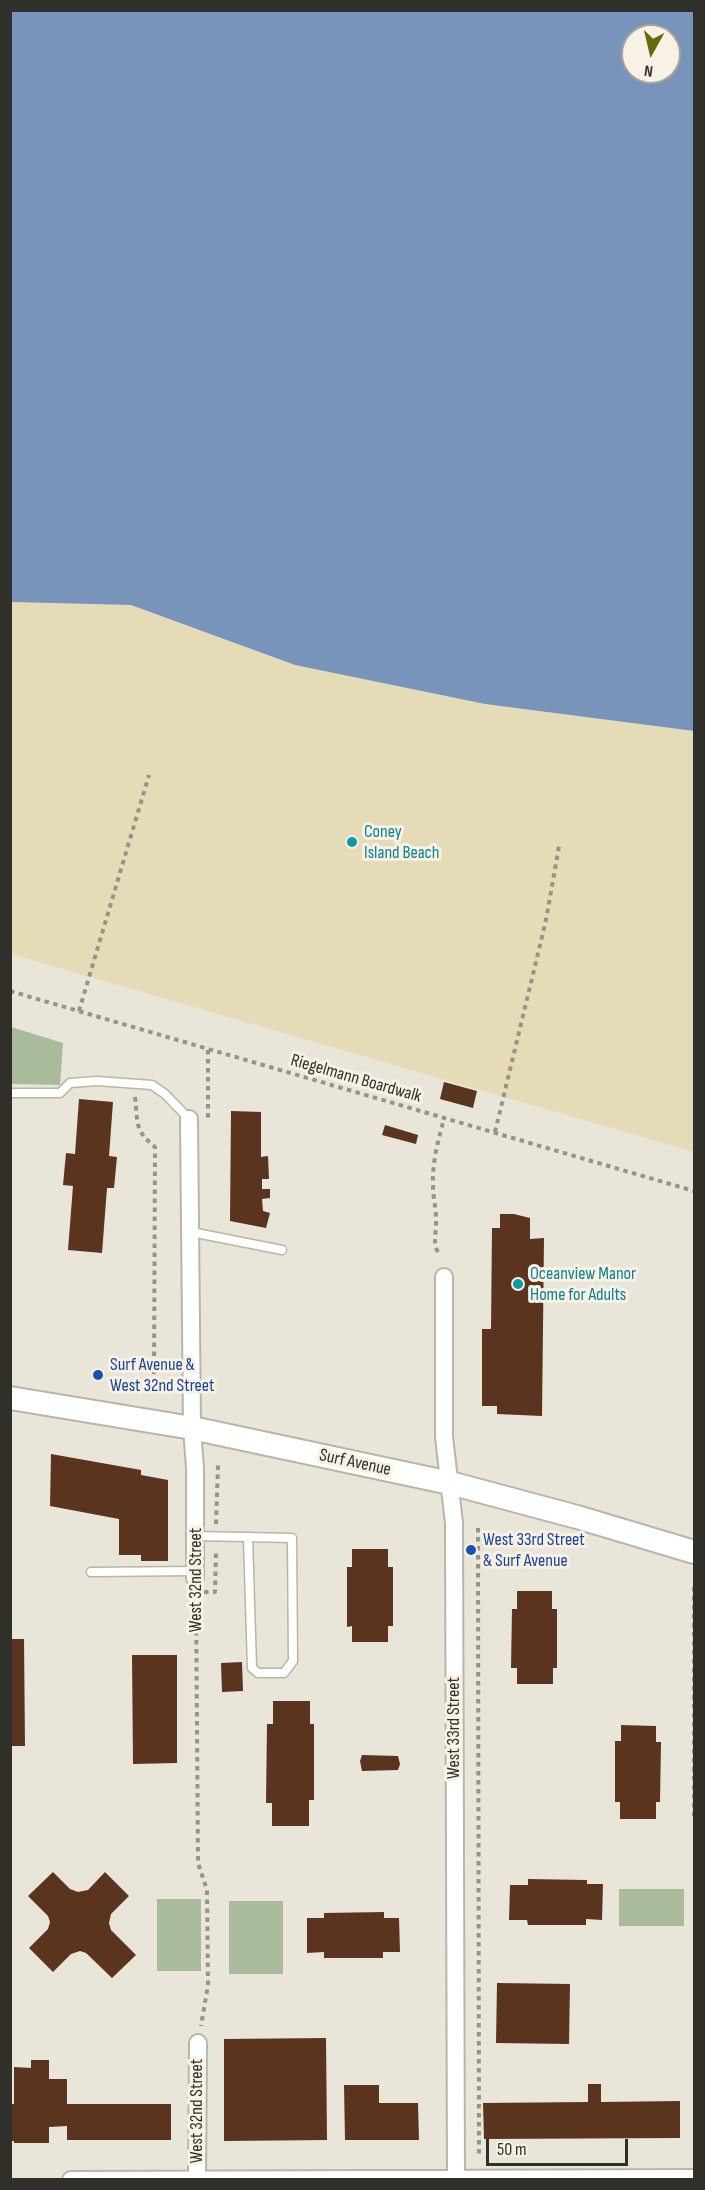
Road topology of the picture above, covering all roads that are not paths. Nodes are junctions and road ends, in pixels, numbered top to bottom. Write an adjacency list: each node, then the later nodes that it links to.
1 (10, 1093): 2 (lane)
2 (189, 1119): 3 (street, West 32nd Street)
3 (191, 1232): 4 (lane); 7 (street, West 32nd Street)
4 (282, 1250)
5 (444, 1277): 8 (street, West 33rd Street)
6 (10, 1398): 7 (main road, Surf Avenue)
7 (192, 1428): 8 (main road, Surf Avenue); 9 (street, West 32nd Street)
8 (450, 1483): 11 (main road, Surf Avenue); 17 (street, West 33rd Street)
9 (195, 1536): 10 (lane); 13 (street, West 32nd Street)
10 (248, 1537): 10 (lane)
11 (694, 1552)
12 (91, 1572): 13 (lane)
13 (195, 1575)
14 (199, 2035): 16 (street, West 32nd Street)
15 (694, 2178): 17 (street)
16 (197, 2179): 17 (street); 18 (street)
17 (456, 2179)
18 (71, 2180)

